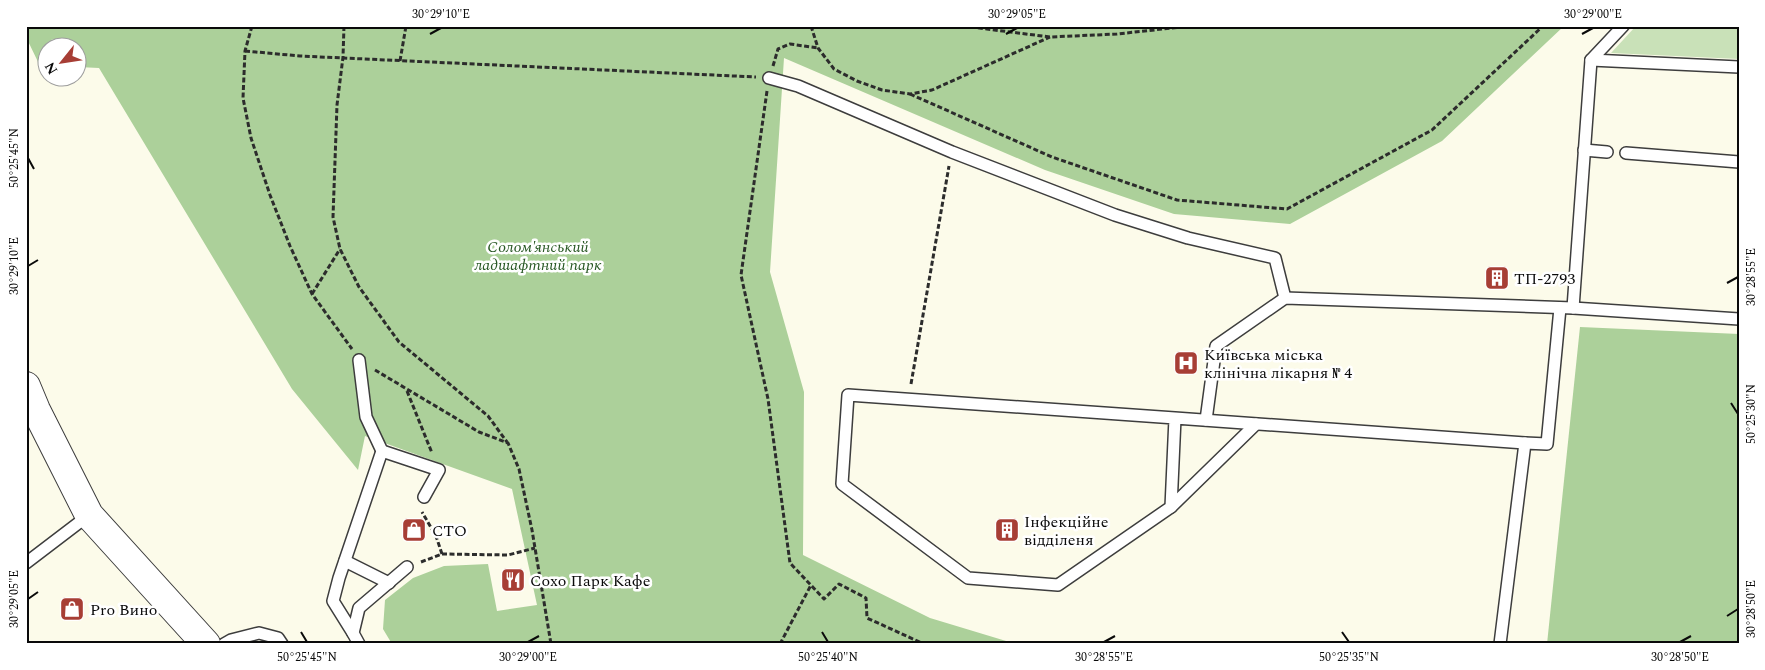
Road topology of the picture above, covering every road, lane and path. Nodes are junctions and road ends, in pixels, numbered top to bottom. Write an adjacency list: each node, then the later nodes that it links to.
1 (252, 26): 13 (path)
2 (344, 26): 14 (path)
3 (406, 26): 16 (path)
4 (811, 26): 12 (path)
5 (963, 26): 10 (path)
6 (999, 26): 10 (path)
7 (1190, 26): 11 (path)
8 (1543, 26): 19 (path)
9 (1623, 26): 15 (lane)
10 (994, 31): 11 (path)
11 (1050, 37): 19 (path)
12 (818, 48): 18 (path); 19 (path)
13 (245, 51): 14 (path); 26 (path)
14 (343, 57): 16 (path); 25 (path)
15 (1591, 60): 17 (lane); 20 (lane)
16 (400, 61): 18 (path)
17 (1739, 67)
18 (769, 78): 21 (lane); 51 (path)
19 (910, 94)
20 (1584, 150): 22 (lane); 29 (lane)
21 (952, 152): 27 (lane); 33 (path)
22 (1607, 152)
23 (1626, 153): 24 (lane)
24 (1739, 162)
25 (340, 249): 26 (path); 39 (path)
26 (312, 294): 31 (path)
27 (1286, 298): 28 (lane); 36 (lane)
28 (1560, 308): 29 (lane); 38 (lane)
29 (1572, 308): 30 (lane)
30 (1739, 319)
31 (359, 360): 32 (path); 40 (lane)
32 (407, 391): 39 (path); 41 (path)
33 (908, 400): 35 (lane); 43 (lane)
34 (29, 403): 44 (street)
35 (1175, 418): 36 (lane); 43 (lane)
36 (1206, 420): 37 (lane)
37 (1256, 424): 38 (lane); 43 (lane)
38 (1525, 442): 58 (lane)
39 (508, 443): 45 (path)
40 (382, 451): 41 (lane); 47 (lane)
41 (439, 470): 42 (lane)
42 (424, 497): 46 (path)
43 (1171, 507)
44 (89, 515): 48 (lane); 53 (street)
45 (535, 548): 46 (path); 55 (path)
46 (442, 554): 49 (path)
47 (345, 561): 50 (lane); 52 (lane)
48 (26, 563)
49 (406, 568): 50 (lane)
50 (388, 583): 52 (lane)
51 (811, 585): 56 (path); 57 (path)
52 (356, 639)
53 (206, 642): 54 (lane)
54 (282, 644)
55 (550, 644)
56 (780, 644)
57 (924, 644)
58 (1500, 644)

